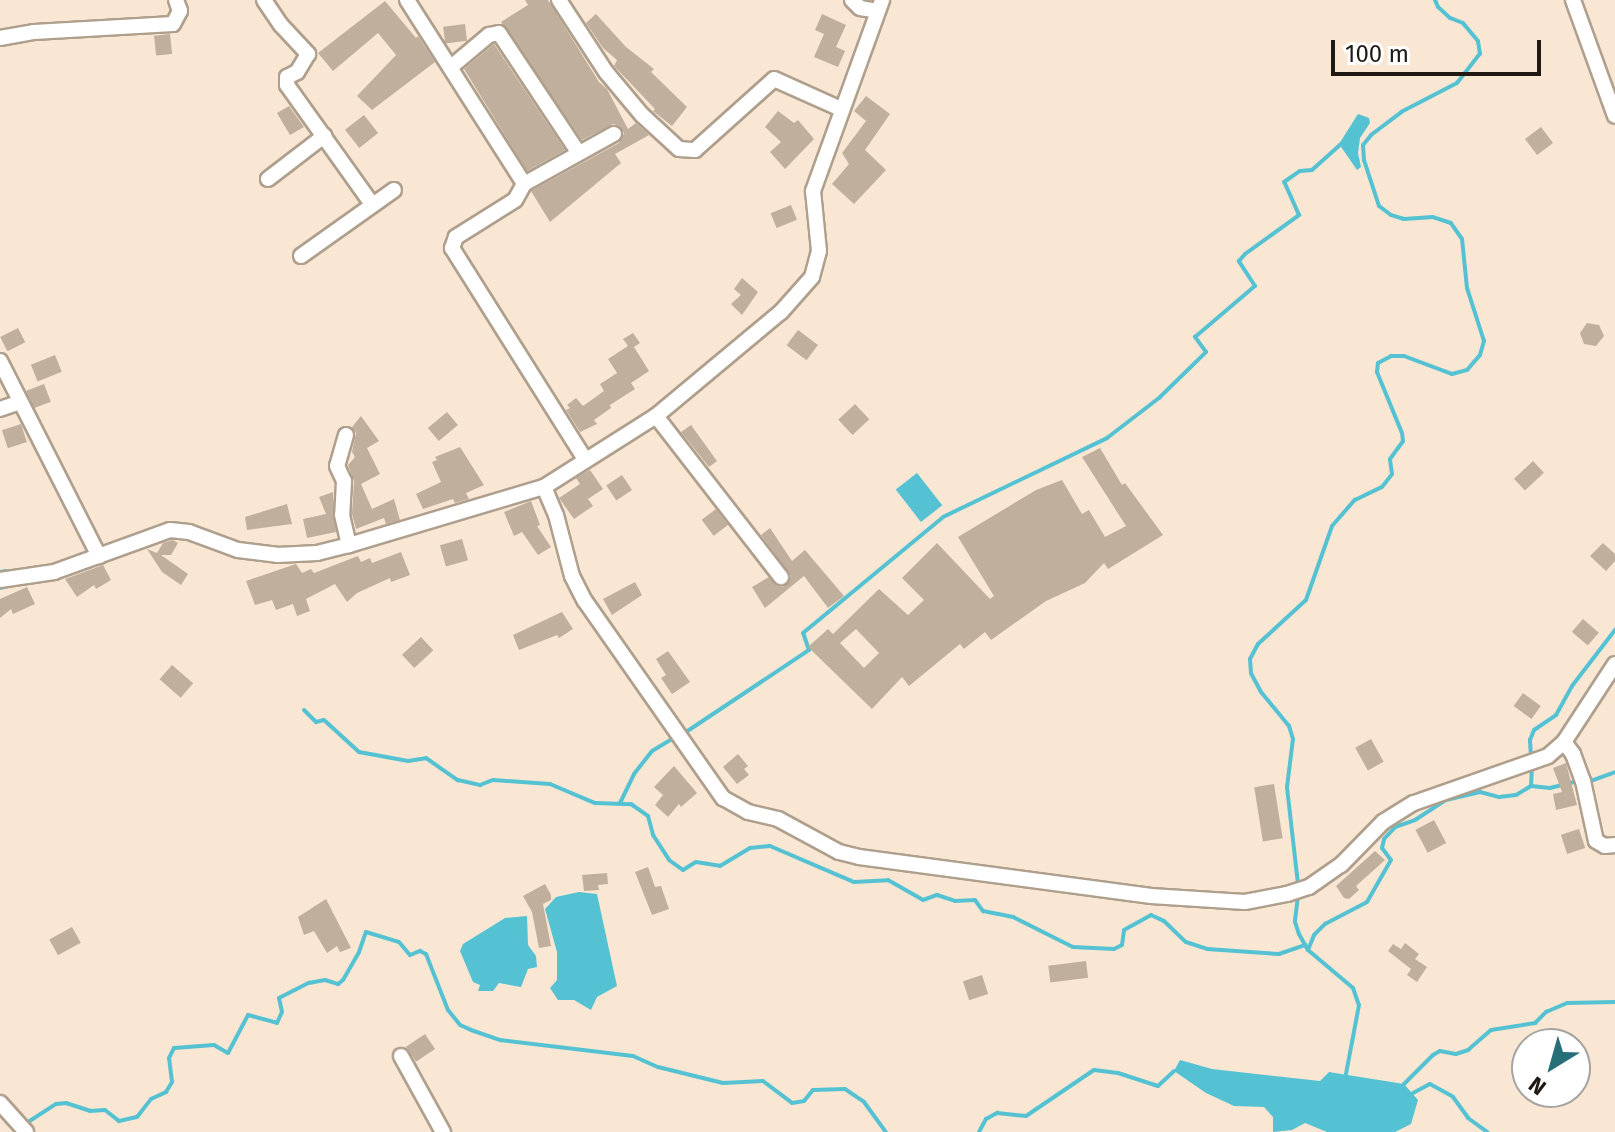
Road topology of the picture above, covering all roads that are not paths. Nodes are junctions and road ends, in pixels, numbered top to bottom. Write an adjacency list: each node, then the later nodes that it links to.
1 (176, 0): 8 (street)
2 (264, 0): 13 (street)
3 (407, 0): 9 (street)
4 (559, 0): 10 (street)
5 (852, 0): 7 (street)
6 (1573, 0): 11 (street)
7 (880, 6): 10 (street)
8 (0, 38)
9 (451, 67): 14 (street); 16 (street)
10 (841, 109): 23 (street)
11 (1615, 116)
12 (614, 134): 14 (street)
13 (324, 136): 15 (street); 18 (street)
14 (578, 152): 16 (street)
15 (268, 179)
16 (524, 184): 25 (street)
17 (394, 190): 18 (street)
18 (372, 204): 19 (street)
19 (301, 256)
20 (0, 361): 21 (street)
21 (20, 402): 22 (street); 28 (street)
22 (0, 409)
23 (656, 416): 25 (street); 29 (street)
24 (346, 435): 27 (street)
25 (585, 459): 26 (street)
26 (544, 487): 27 (street); 32 (street)
27 (349, 545): 28 (street)
28 (99, 556): 30 (street)
29 (781, 577)
30 (0, 580)
31 (1615, 664): 32 (street)
32 (1564, 742): 33 (street)
33 (1615, 845)
34 (401, 1056): 37 (street)
35 (0, 1103): 36 (street)
36 (22, 1128)
37 (443, 1132)

